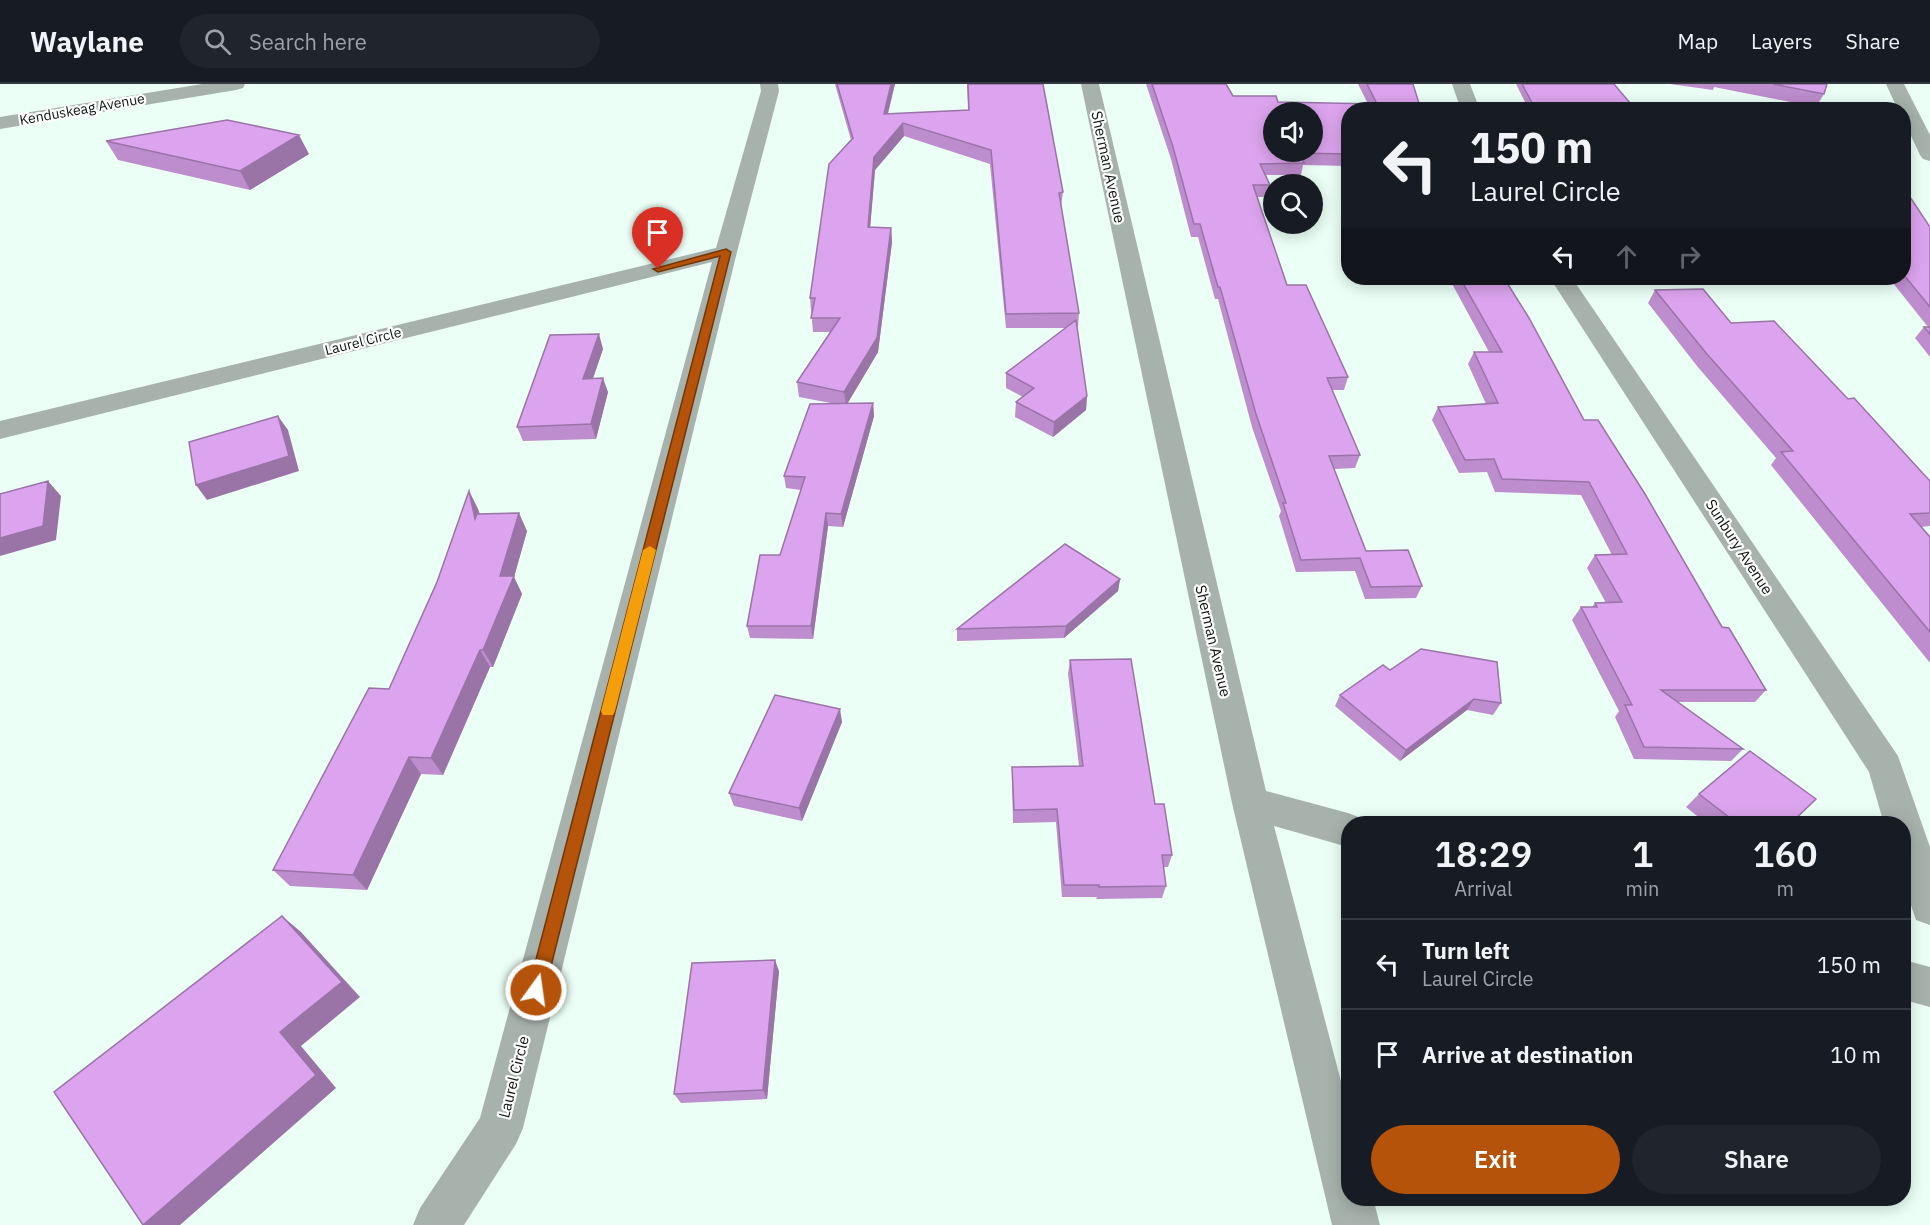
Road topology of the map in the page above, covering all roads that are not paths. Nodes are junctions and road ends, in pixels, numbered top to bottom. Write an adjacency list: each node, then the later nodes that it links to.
1 (236, 84): 9 (street, Kenduskeag Avenue)
2 (769, 84): 11 (street, Laurel Circle)
3 (1090, 84): 14 (street, Sherman Avenue)
4 (1461, 84): 6 (street)
5 (1895, 84): 7 (street)
6 (1468, 102)
7 (1904, 102)
8 (1911, 116): 10 (street)
9 (0, 123)
10 (1930, 155)
11 (726, 252): 13 (street, Laurel Circle); 23 (street, Laurel Circle)
12 (1566, 285): 15 (street, Sunbury Avenue)
13 (0, 430)
14 (1250, 803): 16 (street); 21 (street, Sherman Avenue)
15 (1900, 816)
16 (1341, 828)
17 (1911, 849): 18 (street, Sunbury Avenue)
18 (1930, 907)
19 (1911, 982): 20 (street)
20 (1930, 987)
21 (1341, 1165)
22 (1351, 1206): 24 (street, Sherman Avenue)
23 (437, 1225)
24 (1356, 1225)

